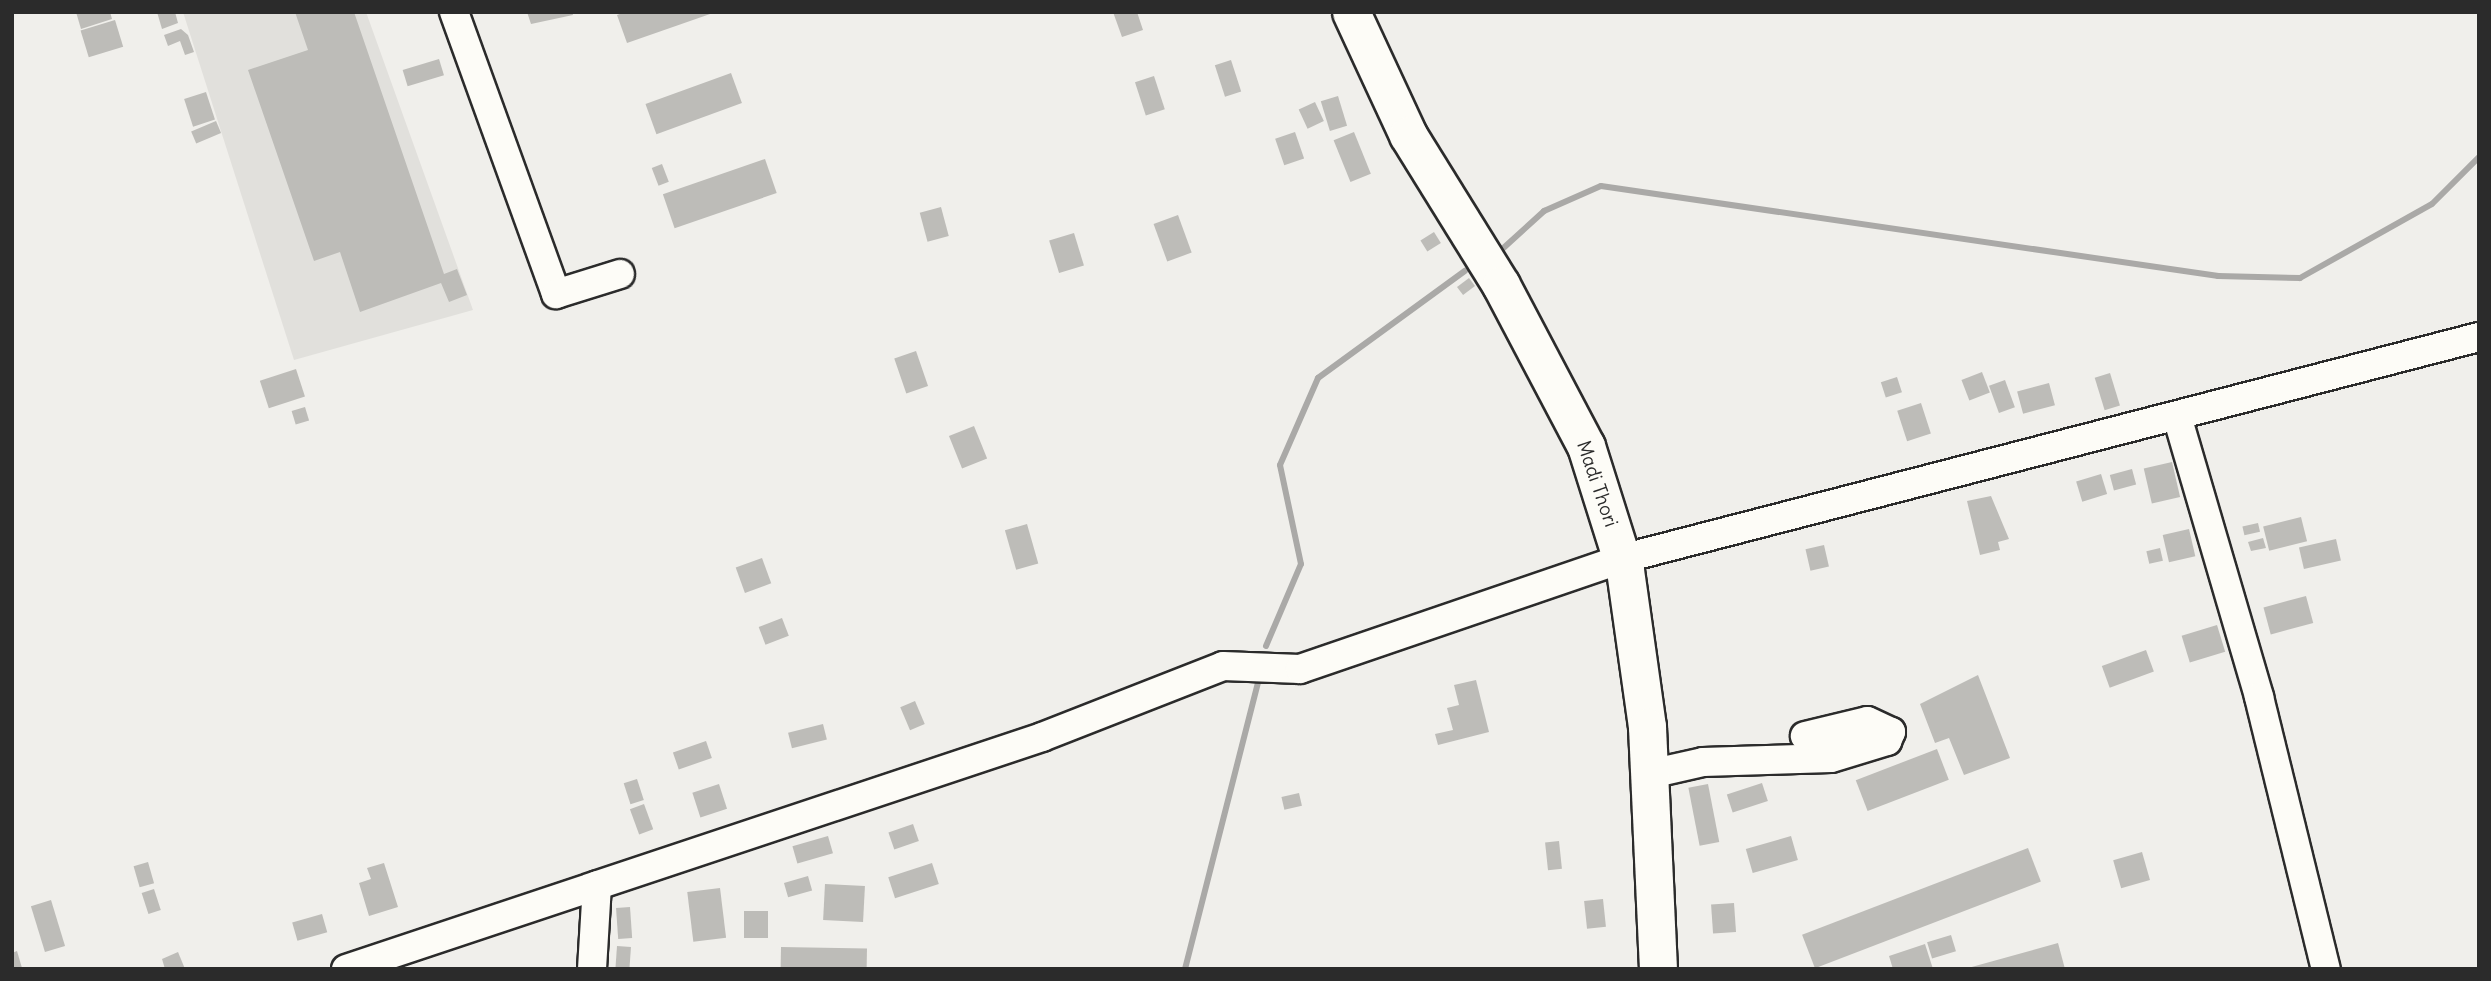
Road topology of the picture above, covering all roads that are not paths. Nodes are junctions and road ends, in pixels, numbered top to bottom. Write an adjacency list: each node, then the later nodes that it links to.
1 (454, 12): 3 (street)
2 (1350, 12): 6 (main road, Madi Thori)
3 (620, 274)
4 (2479, 337): 5 (street)
5 (2177, 415): 6 (street); 13 (street)
6 (1621, 559): 8 (main road, Madi Thori); 9 (street)
7 (1805, 736): 8 (street)
8 (1650, 774): 12 (main road, Madi Thori)
9 (597, 885): 10 (street); 11 (street)
10 (346, 969)
11 (592, 969)
12 (1658, 969)
13 (2326, 969)

